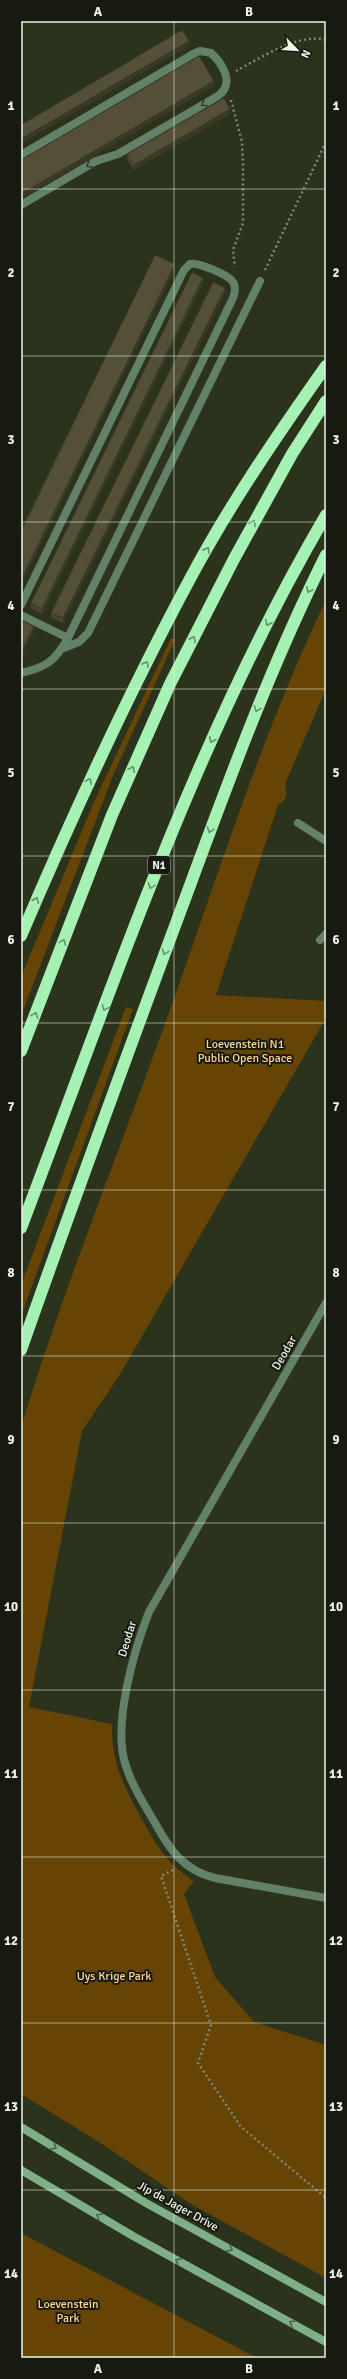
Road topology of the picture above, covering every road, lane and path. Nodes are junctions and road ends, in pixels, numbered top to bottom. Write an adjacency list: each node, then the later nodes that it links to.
1 (326, 40): 2 (path)
2 (227, 76): 3 (street); 5 (street)
3 (224, 90): 6 (street, one-way to 6); 7 (path)
4 (326, 142): 8 (path)
5 (21, 155)
6 (21, 205)
7 (230, 279): 13 (street); 15 (street)
8 (260, 281): 16 (street)
9 (326, 366): 20 (highway, one-way to 9)
10 (326, 401): 21 (highway, one-way to 10)
11 (326, 515): 22 (highway, N1, one-way to 22)
12 (326, 555): 24 (highway, one-way to 24)
13 (21, 605)
14 (21, 615): 15 (street)
15 (68, 638): 16 (street)
16 (61, 649): 17 (street)
17 (21, 673)
18 (298, 824): 19 (street)
19 (326, 841)
20 (21, 936)
21 (21, 1051)
22 (21, 1228)
23 (326, 1303): 25 (street, Deodar)
24 (21, 1350)
25 (184, 1864): 26 (street, Deodar); 29 (path)
26 (326, 1898)
27 (21, 2127): 30 (main road, Jip de Jager Drive, one-way to 30)
28 (21, 2170): 31 (main road, one-way to 28)
29 (326, 2198)
30 (326, 2302)
31 (326, 2342)

